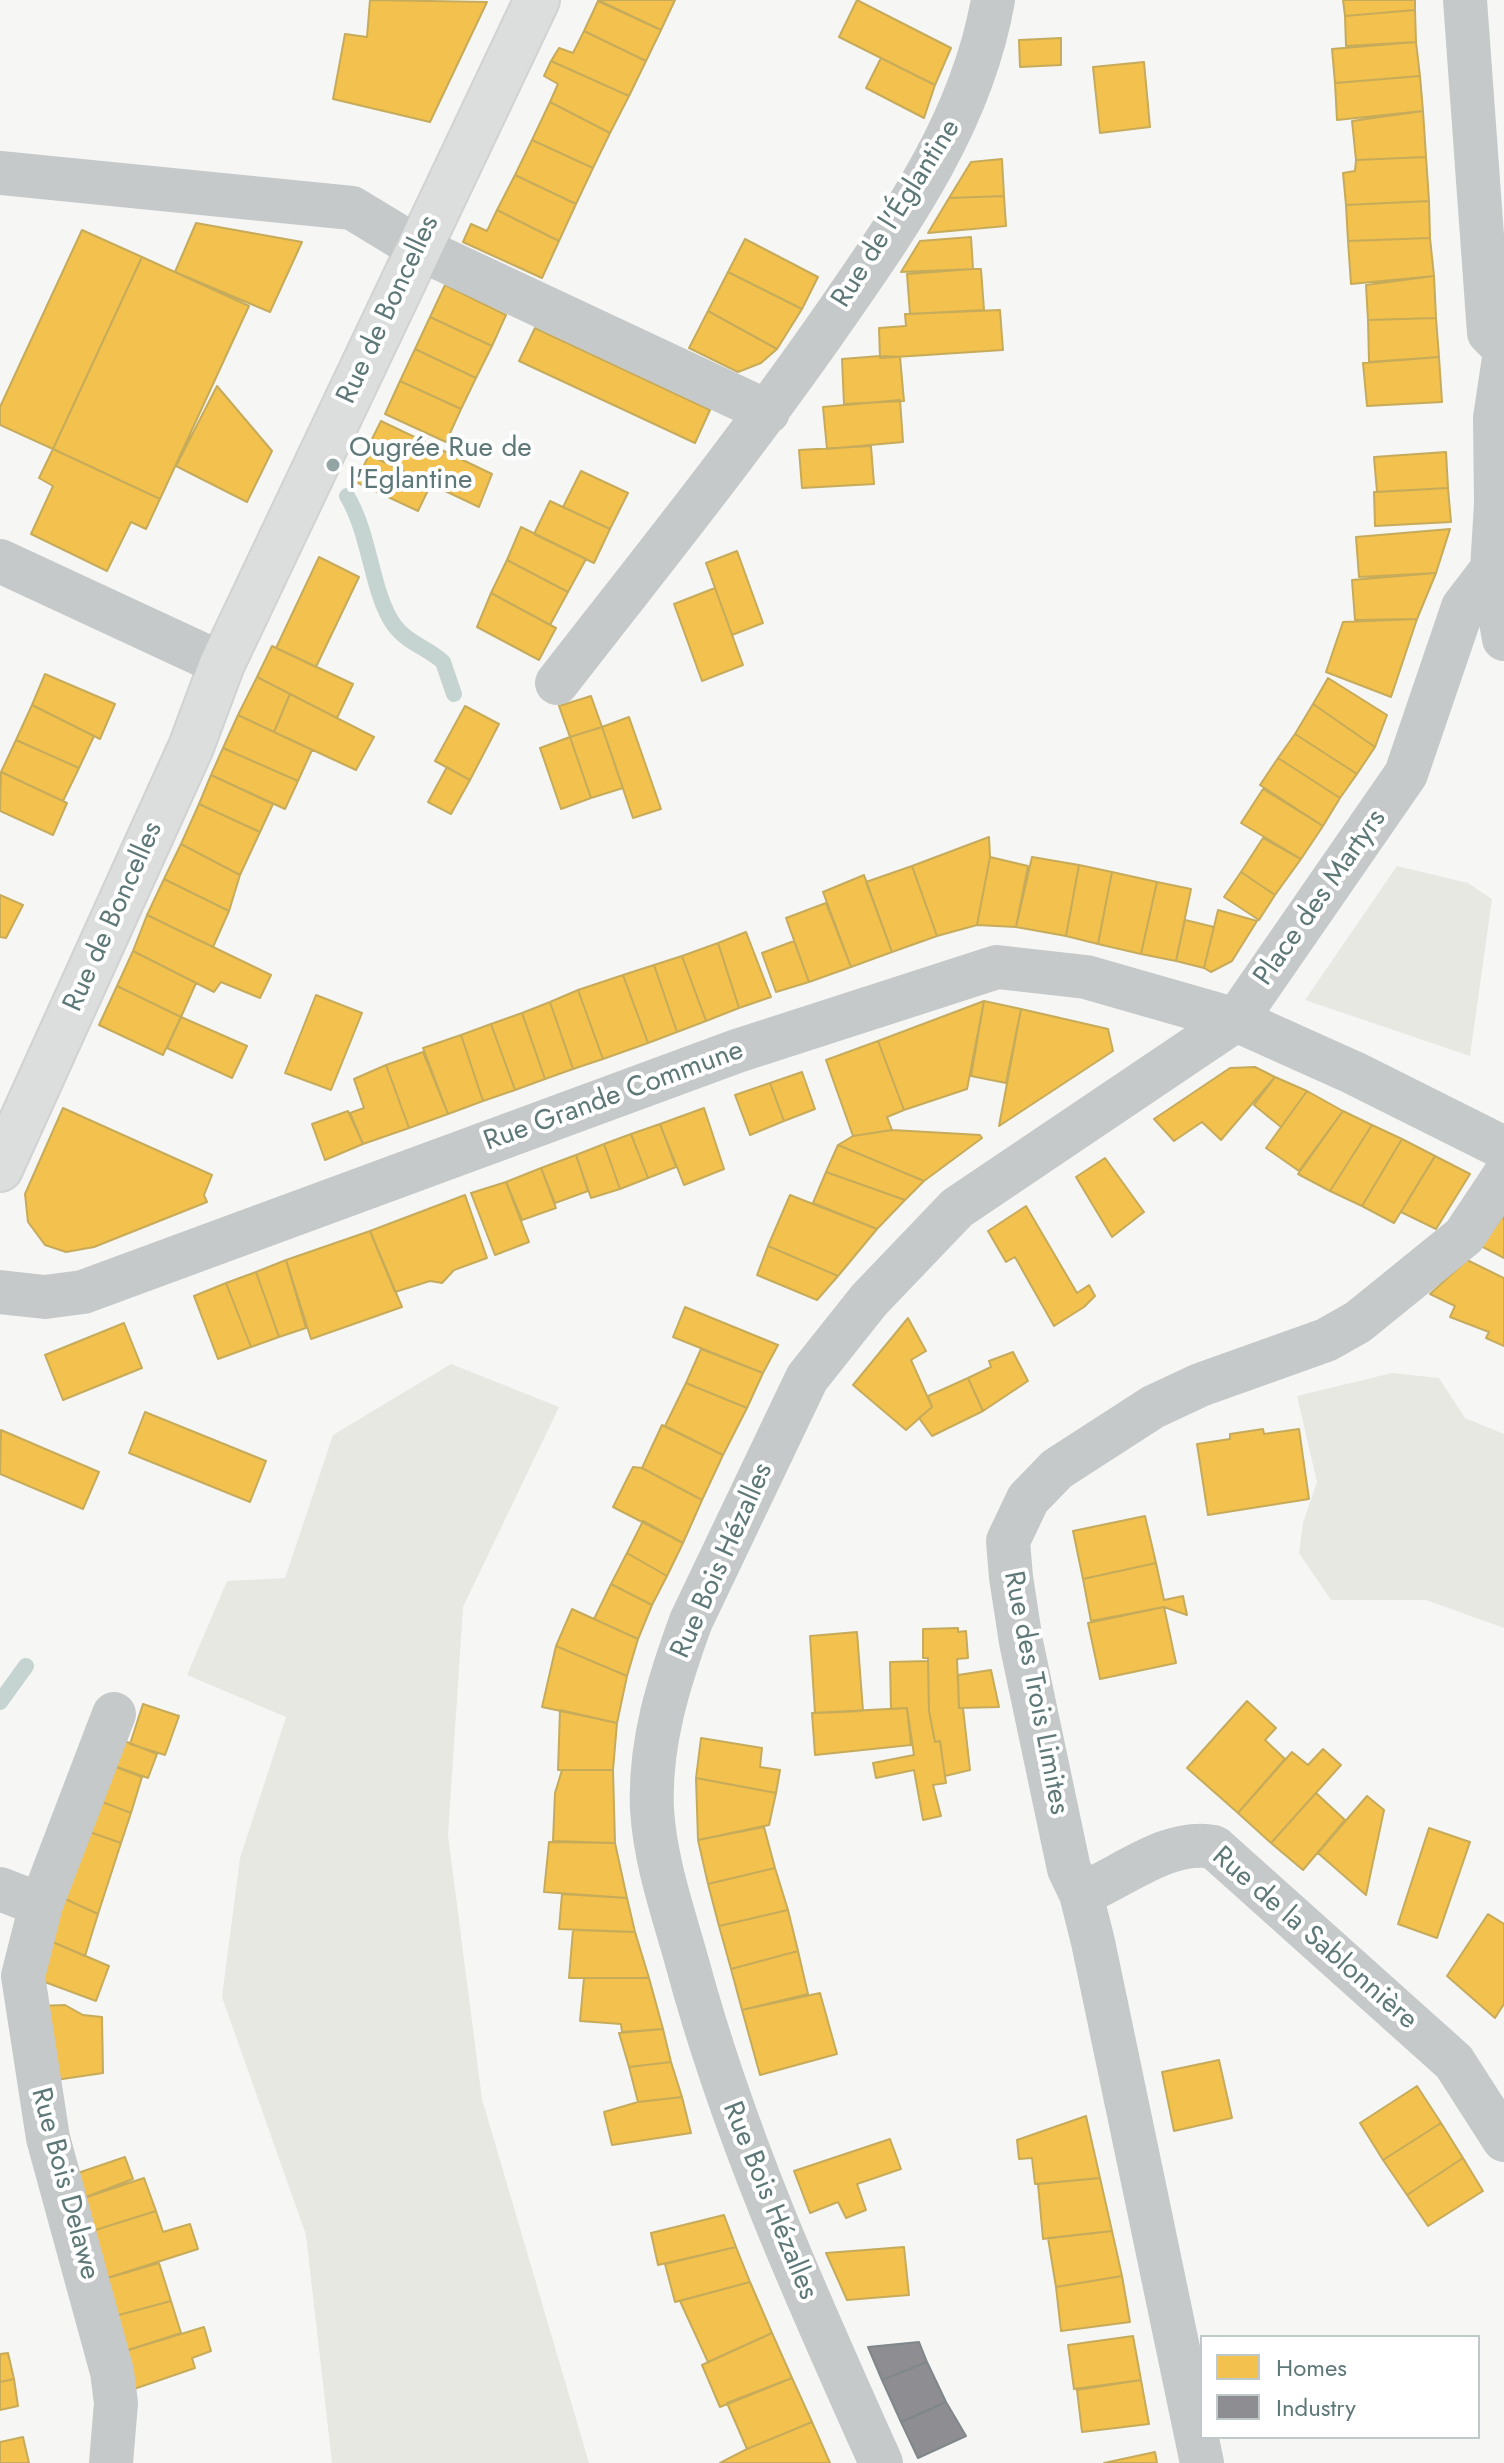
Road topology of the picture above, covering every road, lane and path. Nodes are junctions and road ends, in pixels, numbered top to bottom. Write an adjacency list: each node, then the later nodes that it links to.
1 (537, 0): 5 (main road, Rue de Boncelles)
2 (993, 0): 7 (street, Rue de l'Églantine)
3 (1465, 0): 6 (street)
4 (0, 173): 5 (street)
5 (418, 248): 7 (street); 11 (main road, Rue de Boncelles)
6 (1499, 346): 9 (street)
7 (768, 412): 12 (street, Rue de l'Églantine)
8 (0, 561): 11 (street)
9 (1492, 569): 10 (street); 13 (street, Place des Martyrs)
10 (1504, 639)
11 (222, 664): 15 (main road, Rue de Boncelles)
12 (557, 683)
13 (1236, 1020): 14 (street, Place des Martyrs); 17 (street, Rue Grande Commune); 24 (street, Rue Bois Hézalles)
14 (1504, 1148)
15 (0, 1169)
16 (1504, 1176): 20 (street, Rue des Trois Limites)
17 (0, 1292)
18 (114, 1714): 21 (street, Rue Bois Delawe)
19 (0, 1889): 21 (street)
20 (1081, 1894): 22 (street, Rue de la Sablonnière); 25 (street, Rue des Trois Limites)
21 (41, 1905): 23 (street, Rue Bois Delawe)
22 (1504, 2140)
23 (111, 2463)
24 (881, 2463)
25 (1202, 2463)

